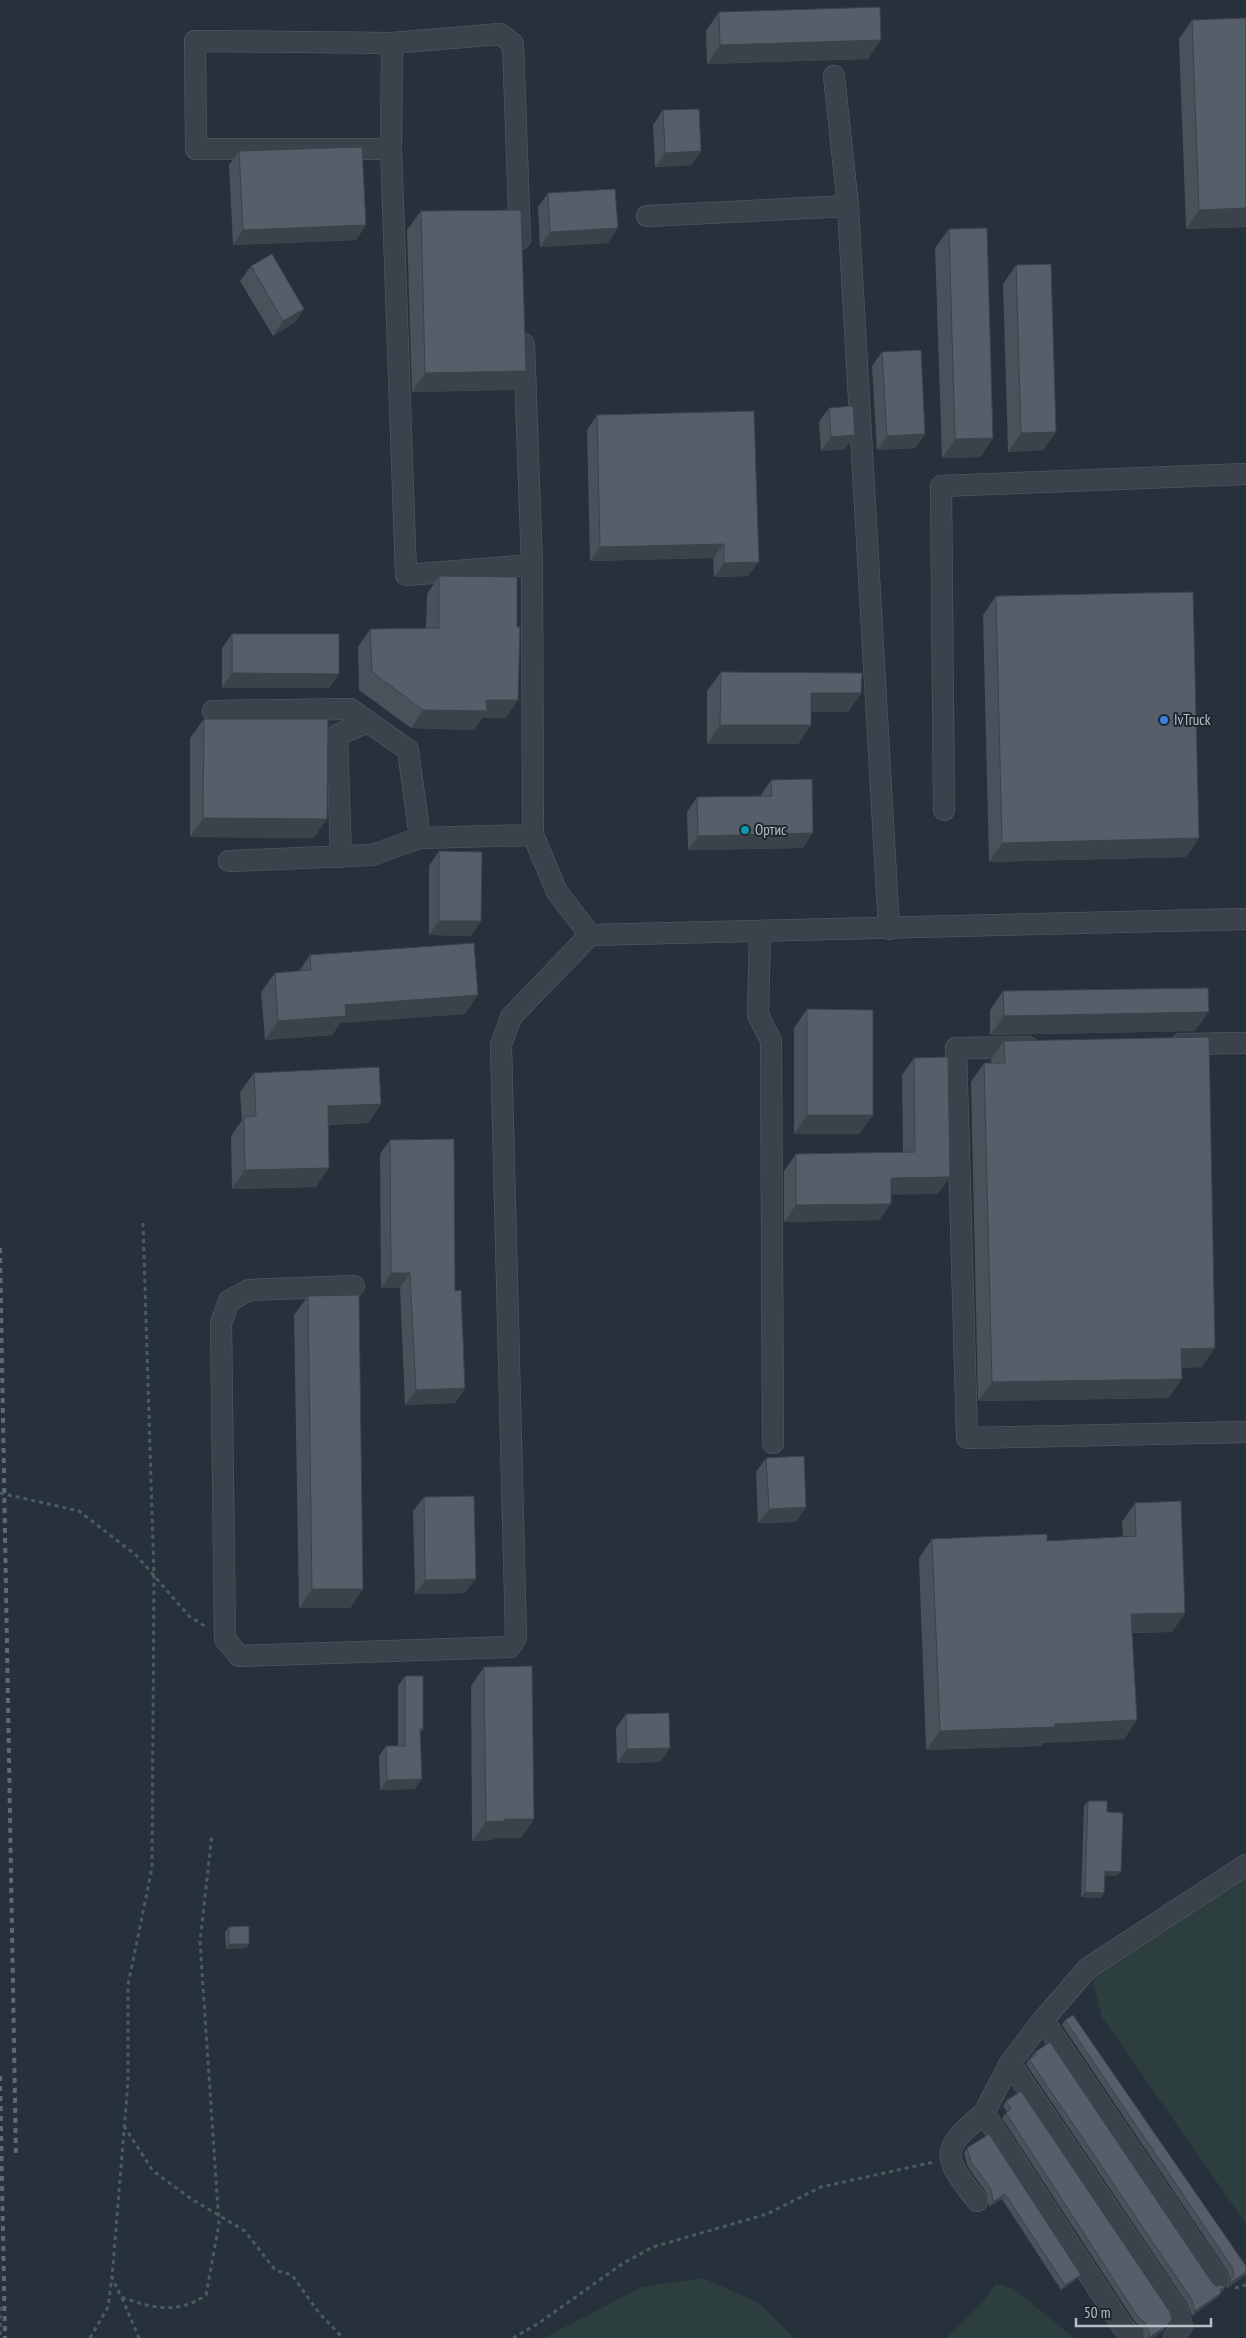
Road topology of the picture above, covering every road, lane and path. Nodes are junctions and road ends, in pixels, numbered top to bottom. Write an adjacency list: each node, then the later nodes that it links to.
1 (392, 43): 3 (street); 3 (street); 6 (street)
2 (834, 76): 4 (street)
3 (391, 149): 9 (street)
4 (848, 206): 5 (street); 18 (street)
5 (647, 216)
6 (521, 261)
7 (523, 320): 9 (street)
8 (1246, 474): 12 (street)
9 (532, 566): 13 (street)
10 (213, 711): 11 (street)
11 (368, 722): 14 (street); 15 (street)
12 (944, 810)
13 (532, 835): 14 (street); 20 (street)
14 (420, 838): 15 (street)
15 (341, 857): 16 (street)
16 (229, 861)
17 (1246, 920): 18 (street)
18 (889, 929): 19 (street)
19 (760, 931): 20 (street); 27 (street)
20 (590, 935): 30 (street)
21 (1246, 1043): 22 (street)
22 (1159, 1044)
23 (1052, 1046): 26 (street)
24 (143, 1222): 29 (path)
25 (354, 1286): 30 (street)
26 (1246, 1432)
27 (773, 1443)
28 (0, 1494): 29 (path)
29 (154, 1576): 30 (path); 36 (path)
30 (225, 1639)
31 (212, 1834): 39 (path)
32 (1246, 1865): 33 (street)
33 (1042, 2020): 34 (street); 41 (street)
34 (1010, 2063): 35 (street); 50 (street)
35 (984, 2113): 37 (street); 49 (street)
36 (124, 2125): 39 (path); 40 (path)
37 (952, 2164): 38 (street); 48 (path)
38 (976, 2201)
39 (218, 2215): 42 (path); 47 (path)
40 (112, 2277): 42 (path); 45 (path)
41 (1218, 2279)
42 (121, 2297): 46 (path)
43 (0, 2306): 44 (path)
44 (0, 2338)
45 (90, 2338)
46 (139, 2338)
47 (344, 2338)
48 (513, 2338)
49 (1134, 2338)
50 (1174, 2338)

